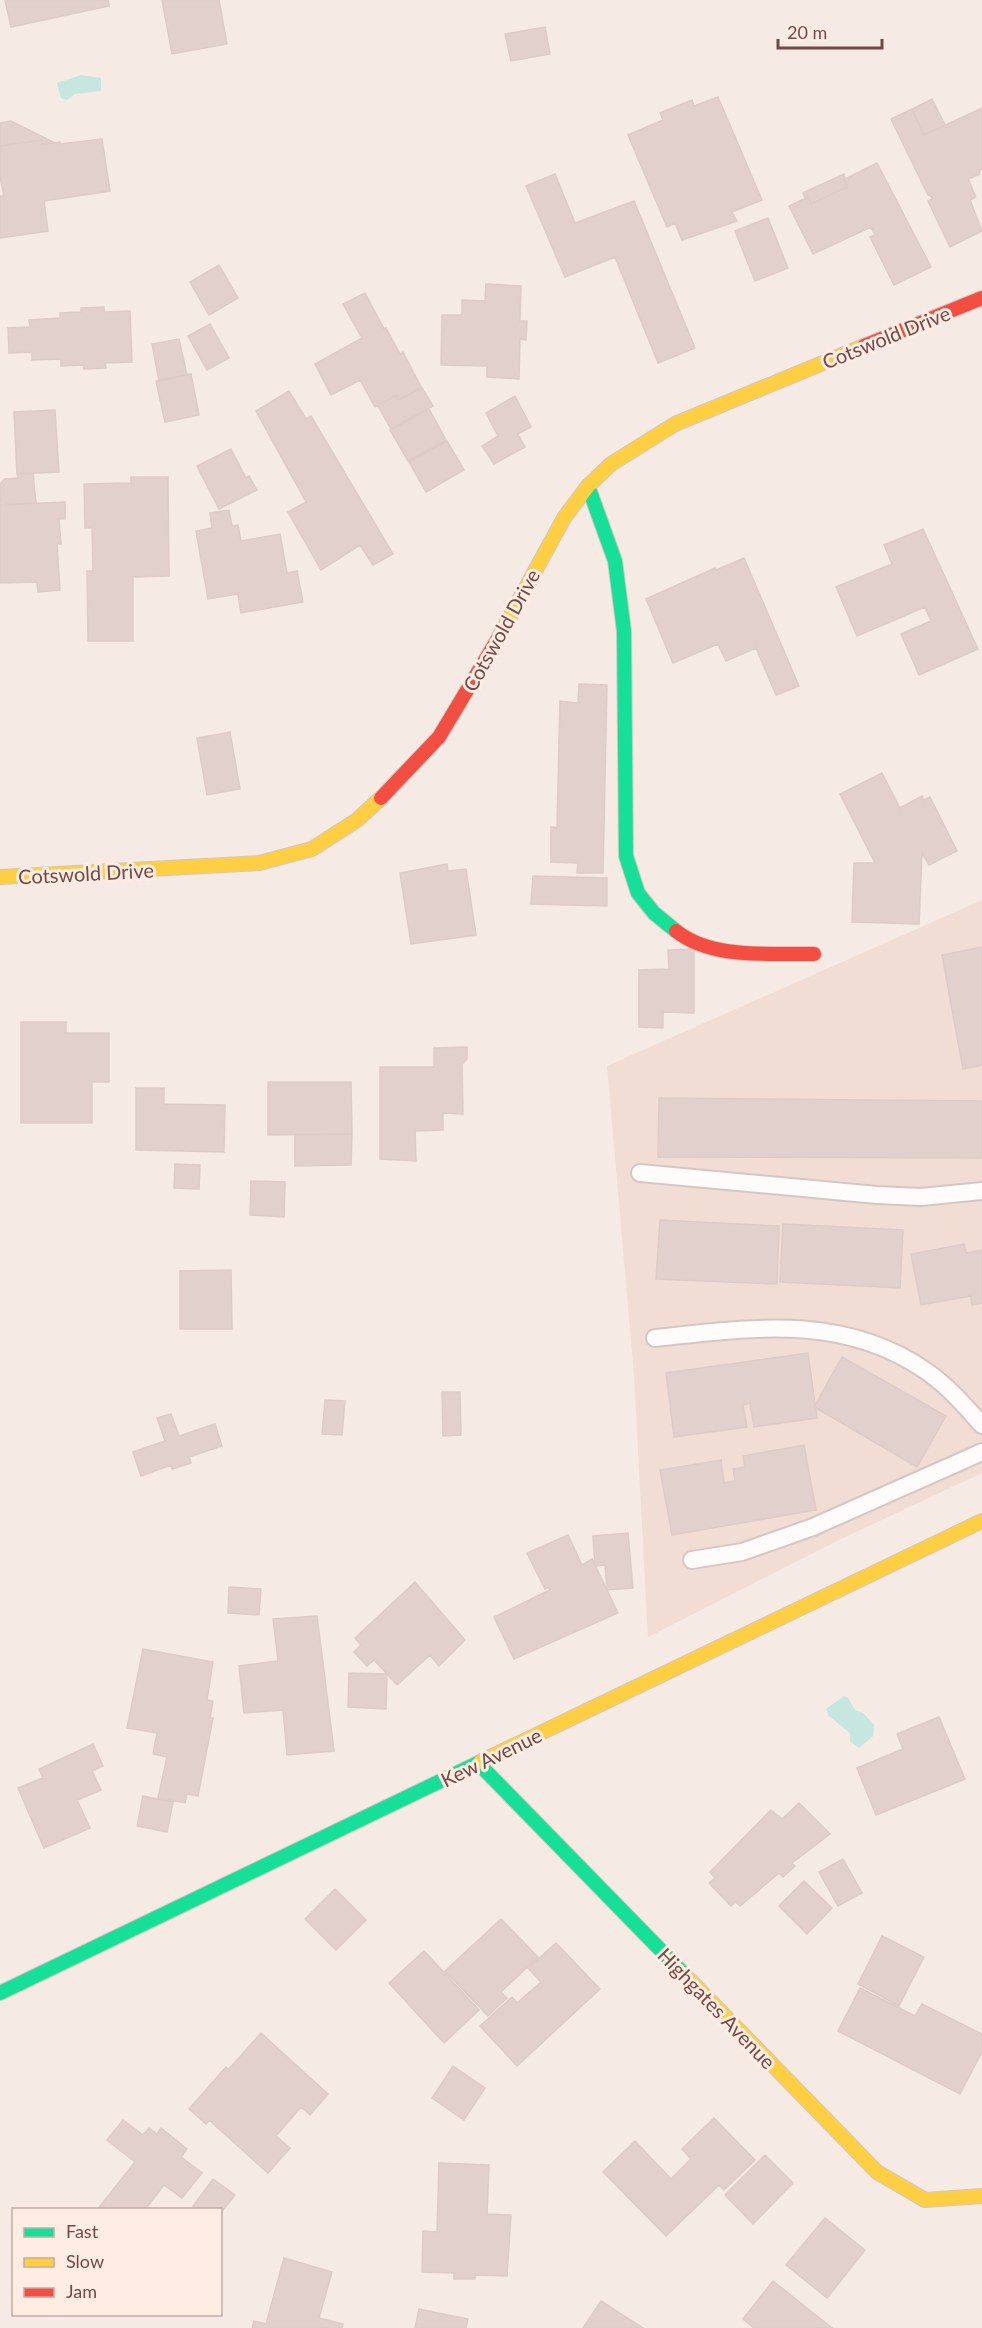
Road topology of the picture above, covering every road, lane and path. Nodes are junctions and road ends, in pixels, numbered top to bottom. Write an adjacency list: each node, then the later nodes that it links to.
1 (982, 298): 2 (street, Cotswold Drive)
2 (588, 486): 3 (street, Cotswold Drive); 4 (street)
3 (0, 877)
4 (814, 954)
5 (640, 1173): 6 (lane)
6 (982, 1191)
7 (655, 1338): 8 (lane)
8 (982, 1425)
9 (982, 1452): 11 (lane)
10 (982, 1521): 12 (street, Kew Avenue)
11 (692, 1560)
12 (478, 1763): 13 (street, Kew Avenue); 14 (street, Highgates Avenue)
13 (0, 1993)
14 (982, 2196)

